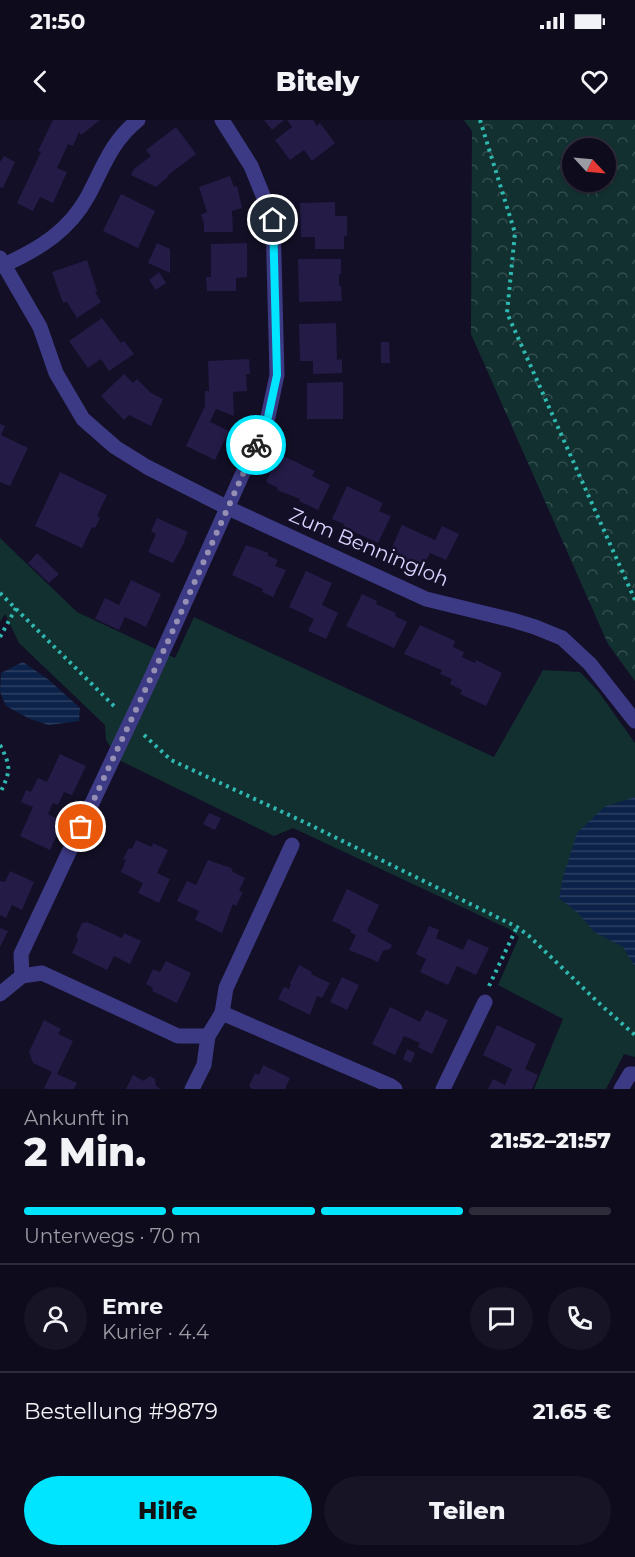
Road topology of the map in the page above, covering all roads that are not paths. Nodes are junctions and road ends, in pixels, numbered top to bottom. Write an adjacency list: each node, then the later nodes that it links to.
1 (138, 120): 3 (street)
2 (222, 120): 4 (street)
3 (2, 261): 4 (street, Zum Benningloh)
4 (228, 508): 5 (street, Zum Benningloh); 7 (street)
5 (635, 721)
6 (292, 845): 10 (street)
7 (22, 976): 8 (street); 11 (street)
8 (0, 994)
9 (485, 1002): 15 (street)
10 (222, 1013): 11 (street); 14 (street)
11 (208, 1036): 13 (street)
12 (635, 1074): 16 (street)
13 (192, 1089)
14 (395, 1089)
15 (443, 1089)
16 (621, 1089)

